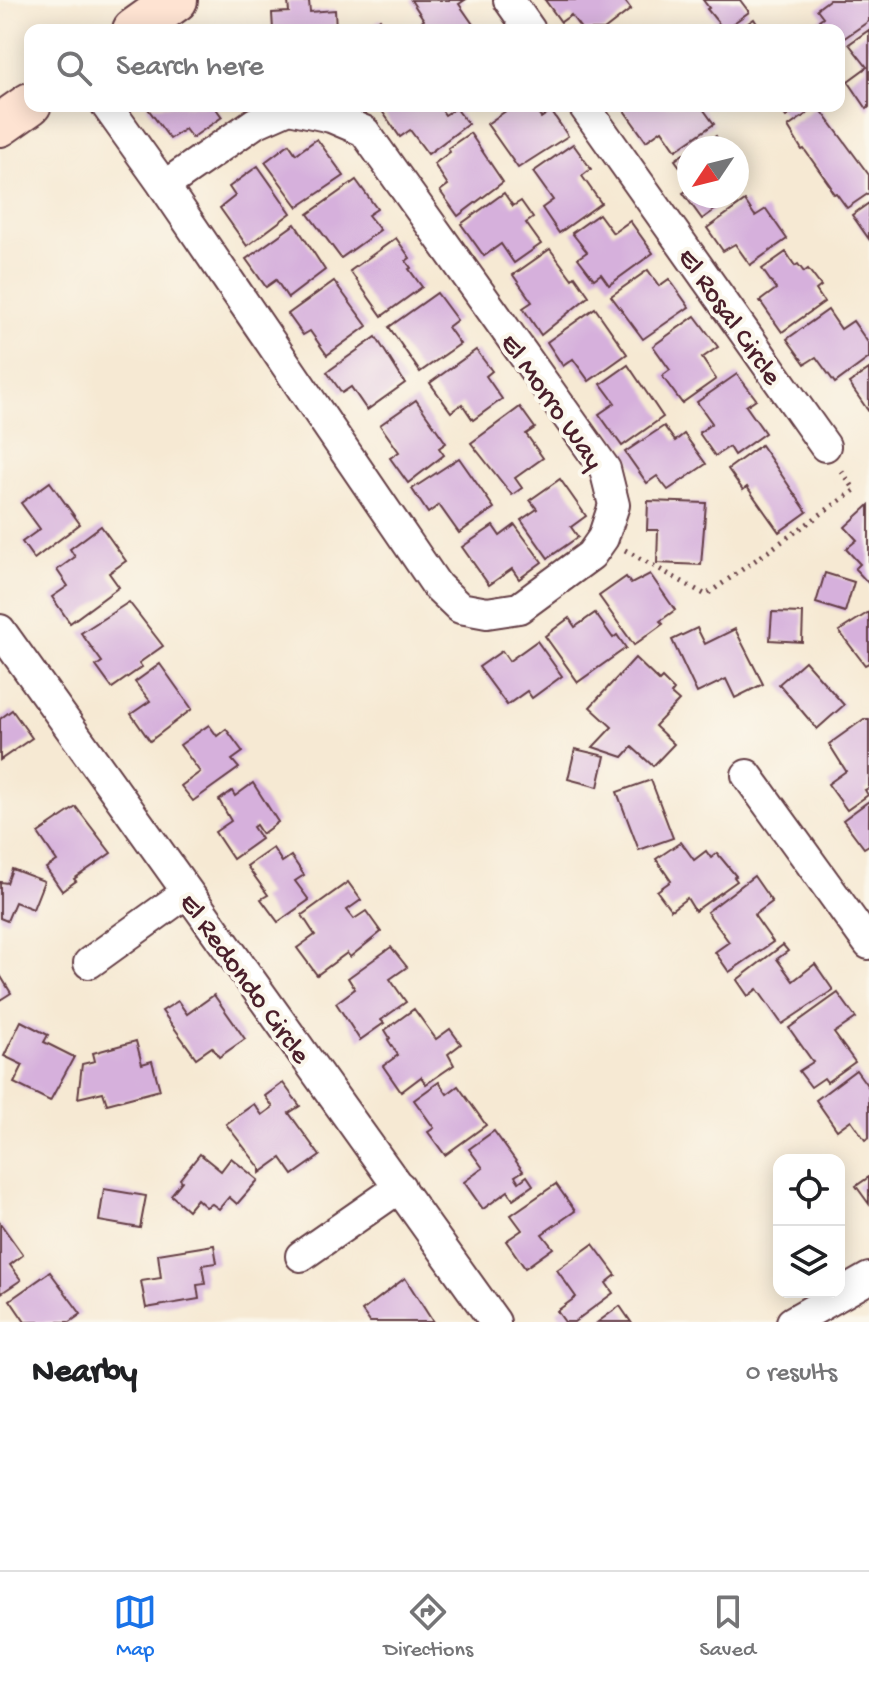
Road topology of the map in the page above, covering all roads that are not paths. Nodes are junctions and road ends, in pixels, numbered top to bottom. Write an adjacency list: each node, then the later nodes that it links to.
1 (176, 0): 3 (main road)
2 (509, 0): 4 (street)
3 (142, 24)
4 (526, 24)
5 (24, 108): 10 (main road)
6 (111, 112): 11 (street, El Morro Way)
7 (280, 112): 11 (street, El Morro Way)
8 (308, 112): 11 (street, El Morro Way)
9 (588, 112): 12 (street, El Rosal Circle)
10 (0, 125)
11 (164, 186)
12 (825, 446)
13 (0, 630): 15 (street, El Redondo Circle)
14 (747, 775): 16 (street)
15 (186, 893): 17 (street); 18 (street, El Redondo Circle)
16 (869, 944)
17 (89, 963)
18 (400, 1187): 19 (street); 21 (street, El Redondo Circle)
19 (301, 1256)
20 (869, 1278): 22 (street)
21 (495, 1322)
22 (792, 1322)

